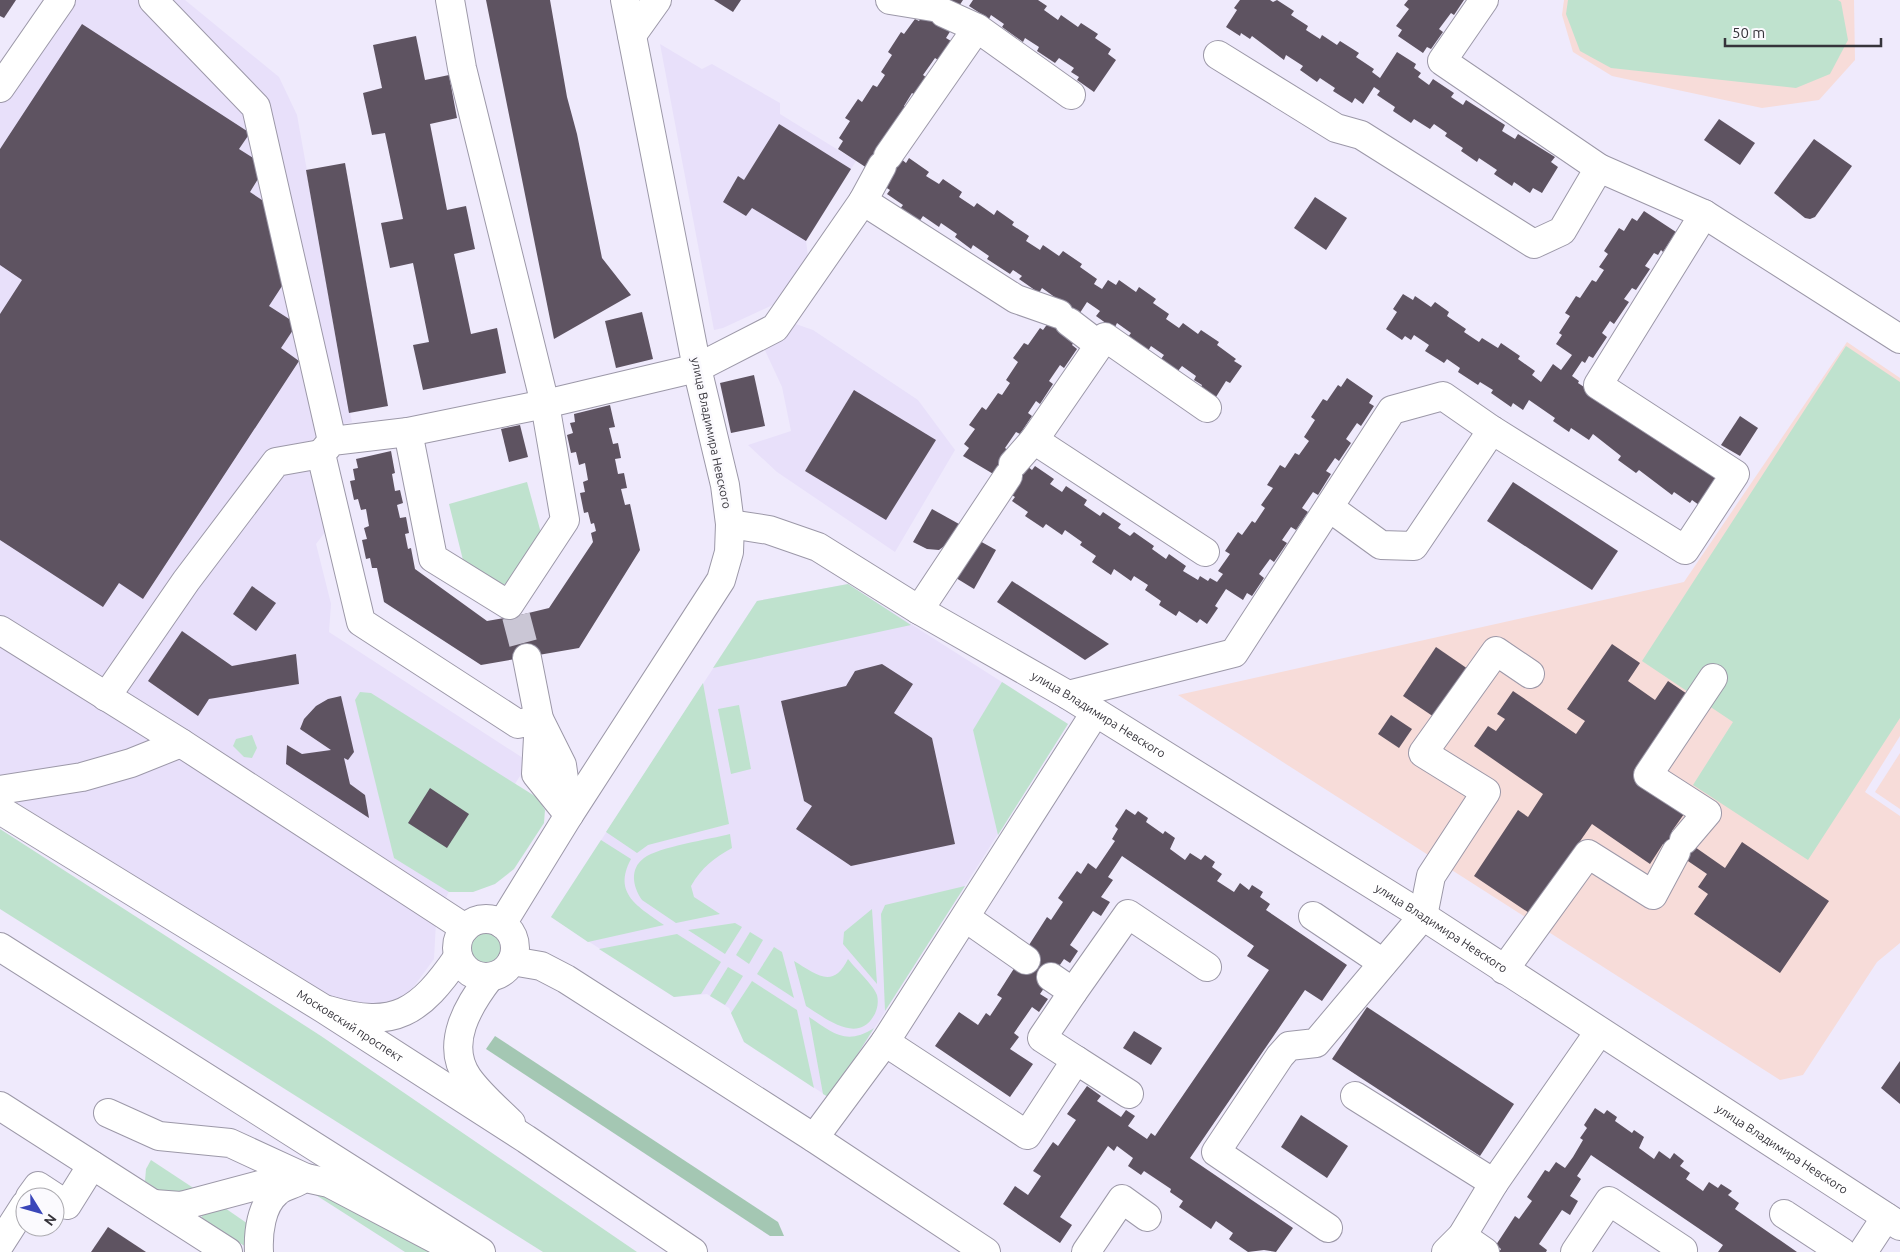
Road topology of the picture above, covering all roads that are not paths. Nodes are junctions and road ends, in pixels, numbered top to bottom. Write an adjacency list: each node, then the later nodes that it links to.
1 (61, 0): 11 (street)
2 (153, 0): 24 (street)
3 (450, 0): 19 (street)
4 (625, 0): 9 (street, улица Владимира Невского)
5 (656, 0): 9 (street)
6 (890, 0): 8 (street)
7 (1484, 0): 13 (street)
8 (977, 28): 12 (street); 14 (street)
9 (632, 35): 18 (street, улица Владимира Невского)
10 (1218, 55): 13 (street)
11 (0, 88)
12 (1071, 95)
13 (1599, 168): 15 (street)
14 (863, 201): 17 (street); 18 (street)
15 (1704, 214): 16 (street); 21 (street)
16 (1900, 339)
17 (1099, 345): 20 (street); 23 (street)
18 (697, 368): 19 (street); 26 (street, улица Владимира Невского)
19 (545, 404): 22 (street); 22 (street)
20 (1207, 408)
21 (1492, 430): 25 (street); 25 (street)
22 (408, 432): 24 (street)
23 (1034, 440): 27 (street); 28 (street)
24 (326, 448): 34 (street); 36 (street)
25 (1330, 508): 33 (street)
26 (730, 524): 28 (street, улица Владимира Невского); 40 (street)
27 (1205, 552)
28 (919, 610): 33 (street, улица Владимира Невского)
29 (0, 630): 34 (street)
30 (527, 658): 36 (street)
31 (1530, 674): 42 (street)
32 (1713, 678): 52 (street)
33 (1068, 695): 35 (street, улица Владимира Невского)
34 (106, 697): 37 (street)
35 (1095, 713): 42 (street, улица Владимира Невского); 43 (street)
36 (539, 718): 40 (street)
37 (181, 743): 38 (street); 45 (street)
38 (0, 790)
39 (0, 810): 56 (street, Московский проспект)
40 (569, 815): 44 (street)
41 (1313, 916): 50 (street)
42 (1423, 916): 50 (street); 52 (street, улица Владимира Невского)
43 (966, 918): 48 (street); 58 (street)
44 (502, 924): 45 (street); 49 (street)
45 (465, 928): 47 (street)
46 (0, 947): 82 (street)
47 (458, 957): 53 (street); 56 (street)
48 (1026, 960)
49 (512, 961): 53 (street); 64 (street)
50 (1383, 963): 75 (street)
51 (1207, 967): 55 (street)
52 (1504, 970): 57 (street, улица Владимира Невского)
53 (490, 977): 65 (street)
54 (1052, 977): 55 (street)
55 (1074, 992): 59 (street)
56 (324, 1009): 65 (street, Московский проспект)
57 (1599, 1032): 68 (street); 74 (street, улица Владимира Невского)
58 (885, 1042): 59 (street); 64 (street)
59 (1076, 1060): 60 (street)
60 (1129, 1094)
61 (1355, 1096): 68 (street)
62 (0, 1106): 66 (street)
63 (108, 1112): 67 (street)
64 (814, 1138): 84 (street)
65 (526, 1139): 83 (street, Московский проспект)
66 (92, 1165): 69 (street); 70 (street)
67 (306, 1178): 70 (street); 80 (street); 81 (street)
68 (1494, 1183): 77 (street)
69 (65, 1202)
70 (153, 1204): 79 (street)
71 (1784, 1214): 88 (street)
72 (1147, 1217): 85 (street)
73 (15, 1221): 76 (street)
74 (1893, 1221): 89 (street)
75 (1328, 1228)
76 (0, 1244)
77 (1454, 1244): 86 (street)
78 (1683, 1250): 87 (street)
79 (228, 1252)
80 (259, 1252)
81 (460, 1252)
82 (481, 1252)
83 (693, 1252)
84 (986, 1252)
85 (1086, 1252)
86 (1485, 1252)
87 (1575, 1252)
88 (1842, 1252)
89 (1863, 1252)

